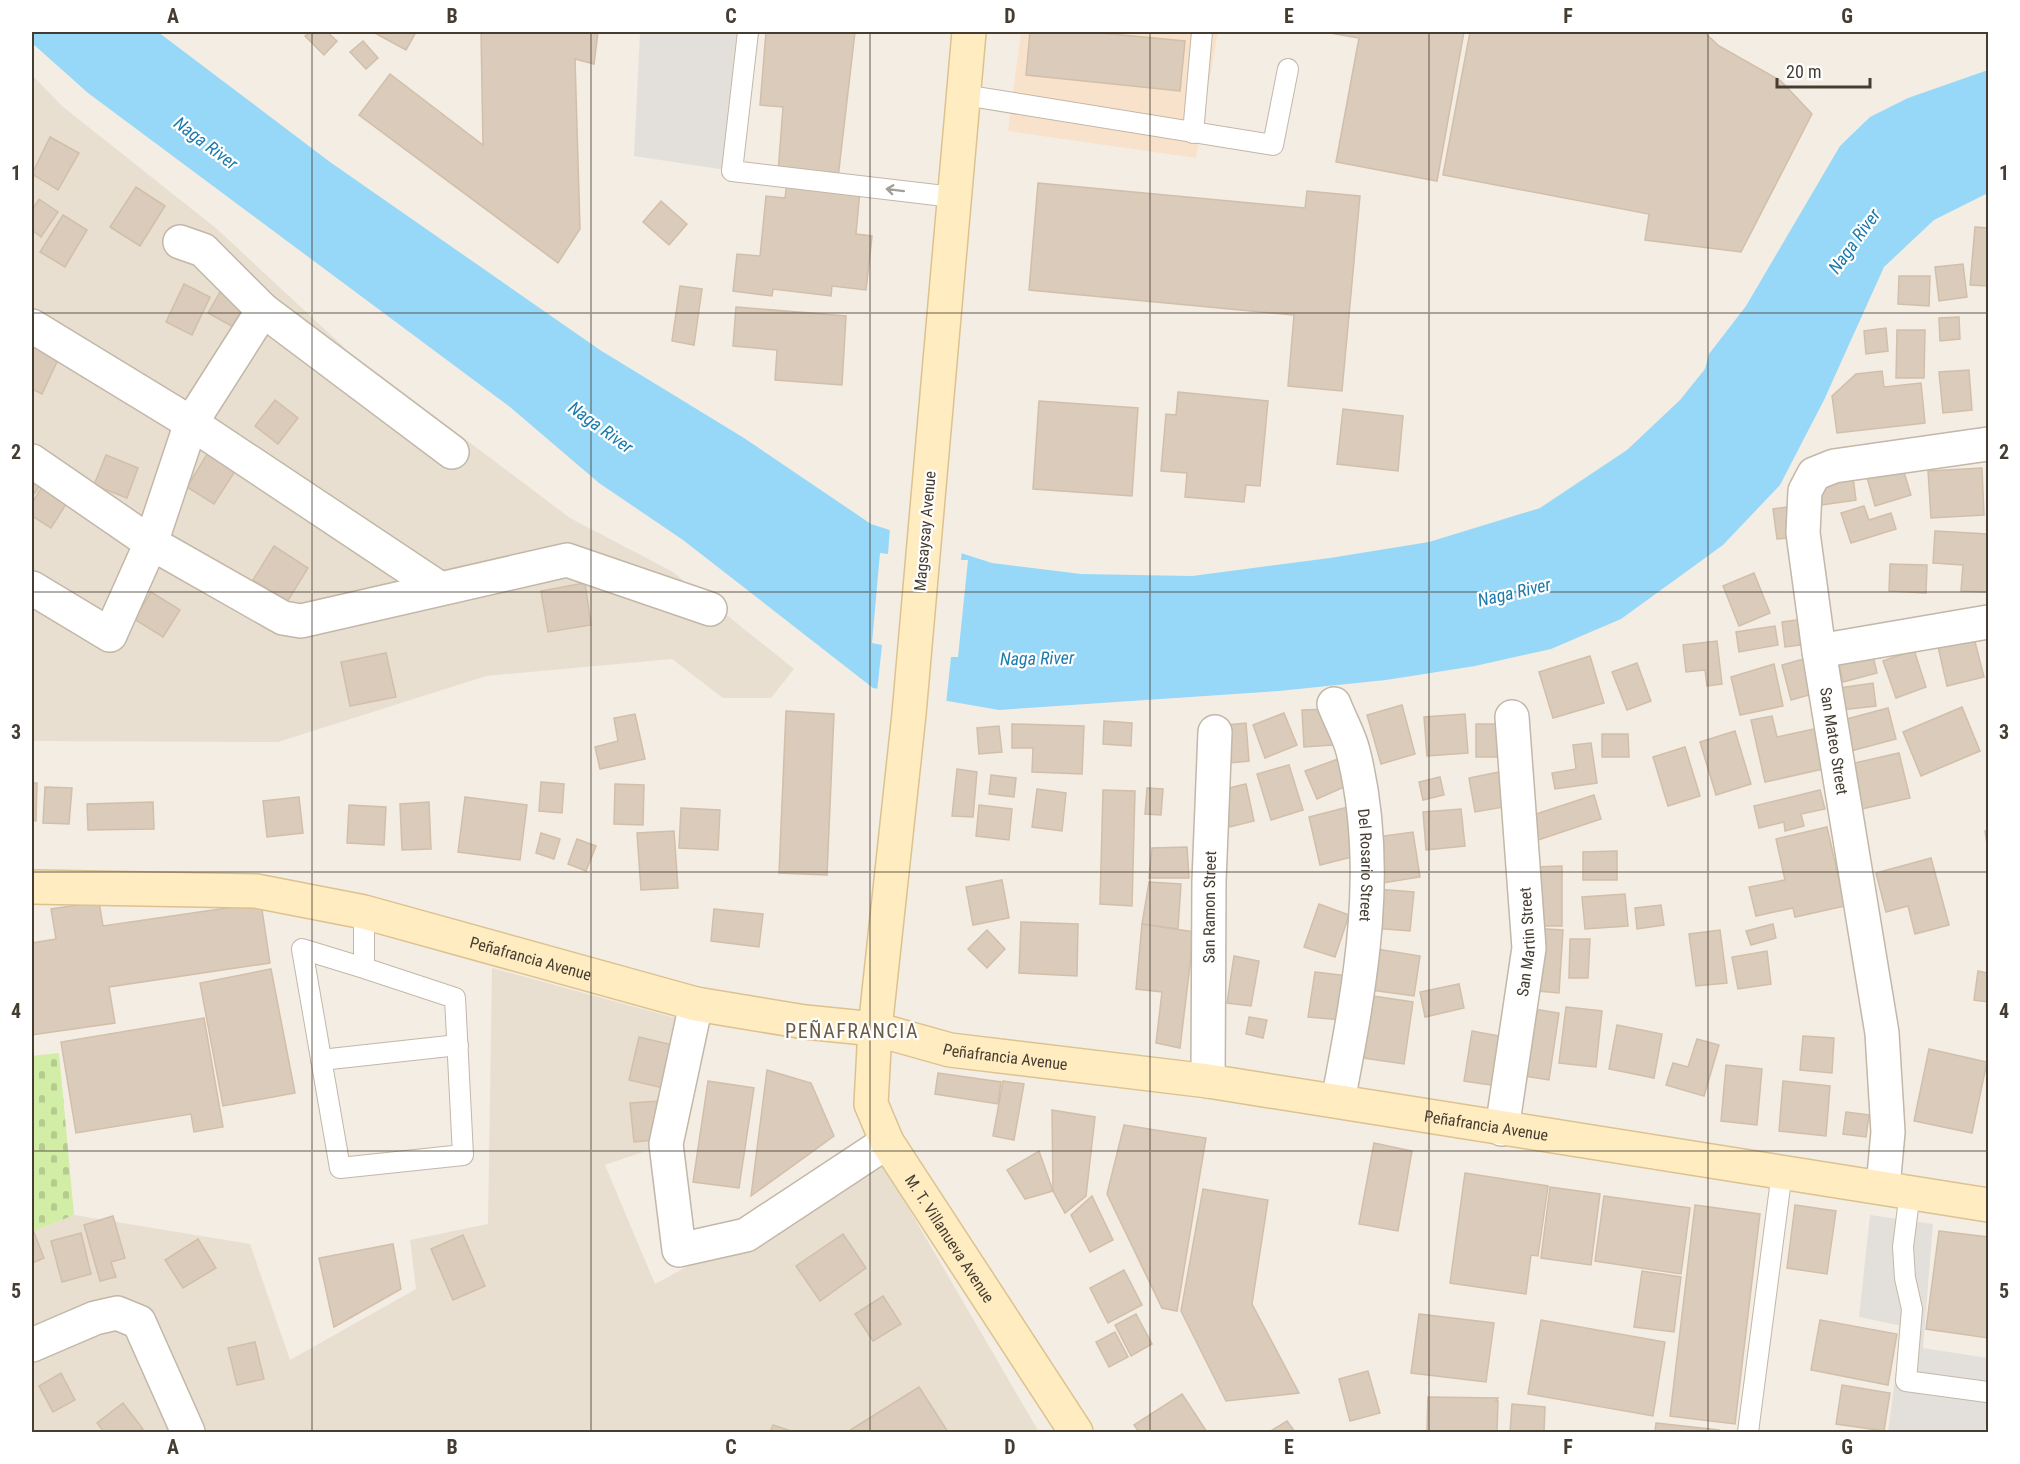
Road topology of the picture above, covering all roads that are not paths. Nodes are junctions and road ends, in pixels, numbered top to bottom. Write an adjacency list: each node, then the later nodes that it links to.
1 (748, 32): 7 (lane, one-way to 1)
2 (969, 32): 5 (main road, Magsaysay Avenue)
3 (1202, 32): 6 (lane)
4 (1288, 69): 6 (lane)
5 (964, 95): 6 (lane); 7 (main road, Magsaysay Avenue)
6 (1193, 133)
7 (953, 197): 28 (main road, Magsaysay Avenue)
8 (180, 242): 9 (street)
9 (263, 310): 11 (street); 13 (street)
10 (32, 326): 11 (street)
11 (191, 423): 15 (street); 17 (street)
12 (1989, 444): 20 (street, San Mateo Street)
13 (452, 452)
14 (32, 461): 15 (street)
15 (151, 543): 16 (street); 17 (street)
16 (32, 588)
17 (439, 588): 18 (street)
18 (710, 609)
19 (1989, 622): 20 (street)
20 (1819, 651): 36 (street, San Mateo Street)
21 (1334, 704): 32 (street, Del Rosario Street)
22 (1512, 717): 33 (street, San Martin Street)
23 (1215, 732): 31 (street, San Ramon Street)
24 (32, 887): 25 (main road, Peñafrancia Avenue)
25 (364, 912): 26 (lane); 27 (main road, Peñafrancia Avenue)
26 (364, 968): 29 (lane); 30 (lane)
27 (696, 1004): 28 (main road, Peñafrancia Avenue); 34 (street)
28 (875, 1029): 31 (main road, Peñafrancia Avenue); 34 (main road, M. T. Villanueva Avenue)
29 (458, 1045): 30 (lane); 30 (lane)
30 (321, 1060)
31 (1208, 1081): 32 (main road, Peñafrancia Avenue)
32 (1338, 1101): 33 (main road, Peñafrancia Avenue)
33 (1502, 1129): 35 (main road, Peñafrancia Avenue)
34 (887, 1142): 41 (main road, M. T. Villanueva Avenue)
35 (1782, 1172): 36 (main road, Peñafrancia Avenue); 42 (lane)
36 (1897, 1190): 37 (main road, Peñafrancia Avenue); 39 (lane)
37 (1989, 1205)
38 (32, 1345): 40 (street)
39 (1987, 1392)
40 (188, 1432)
41 (1076, 1432)
42 (1748, 1432)

